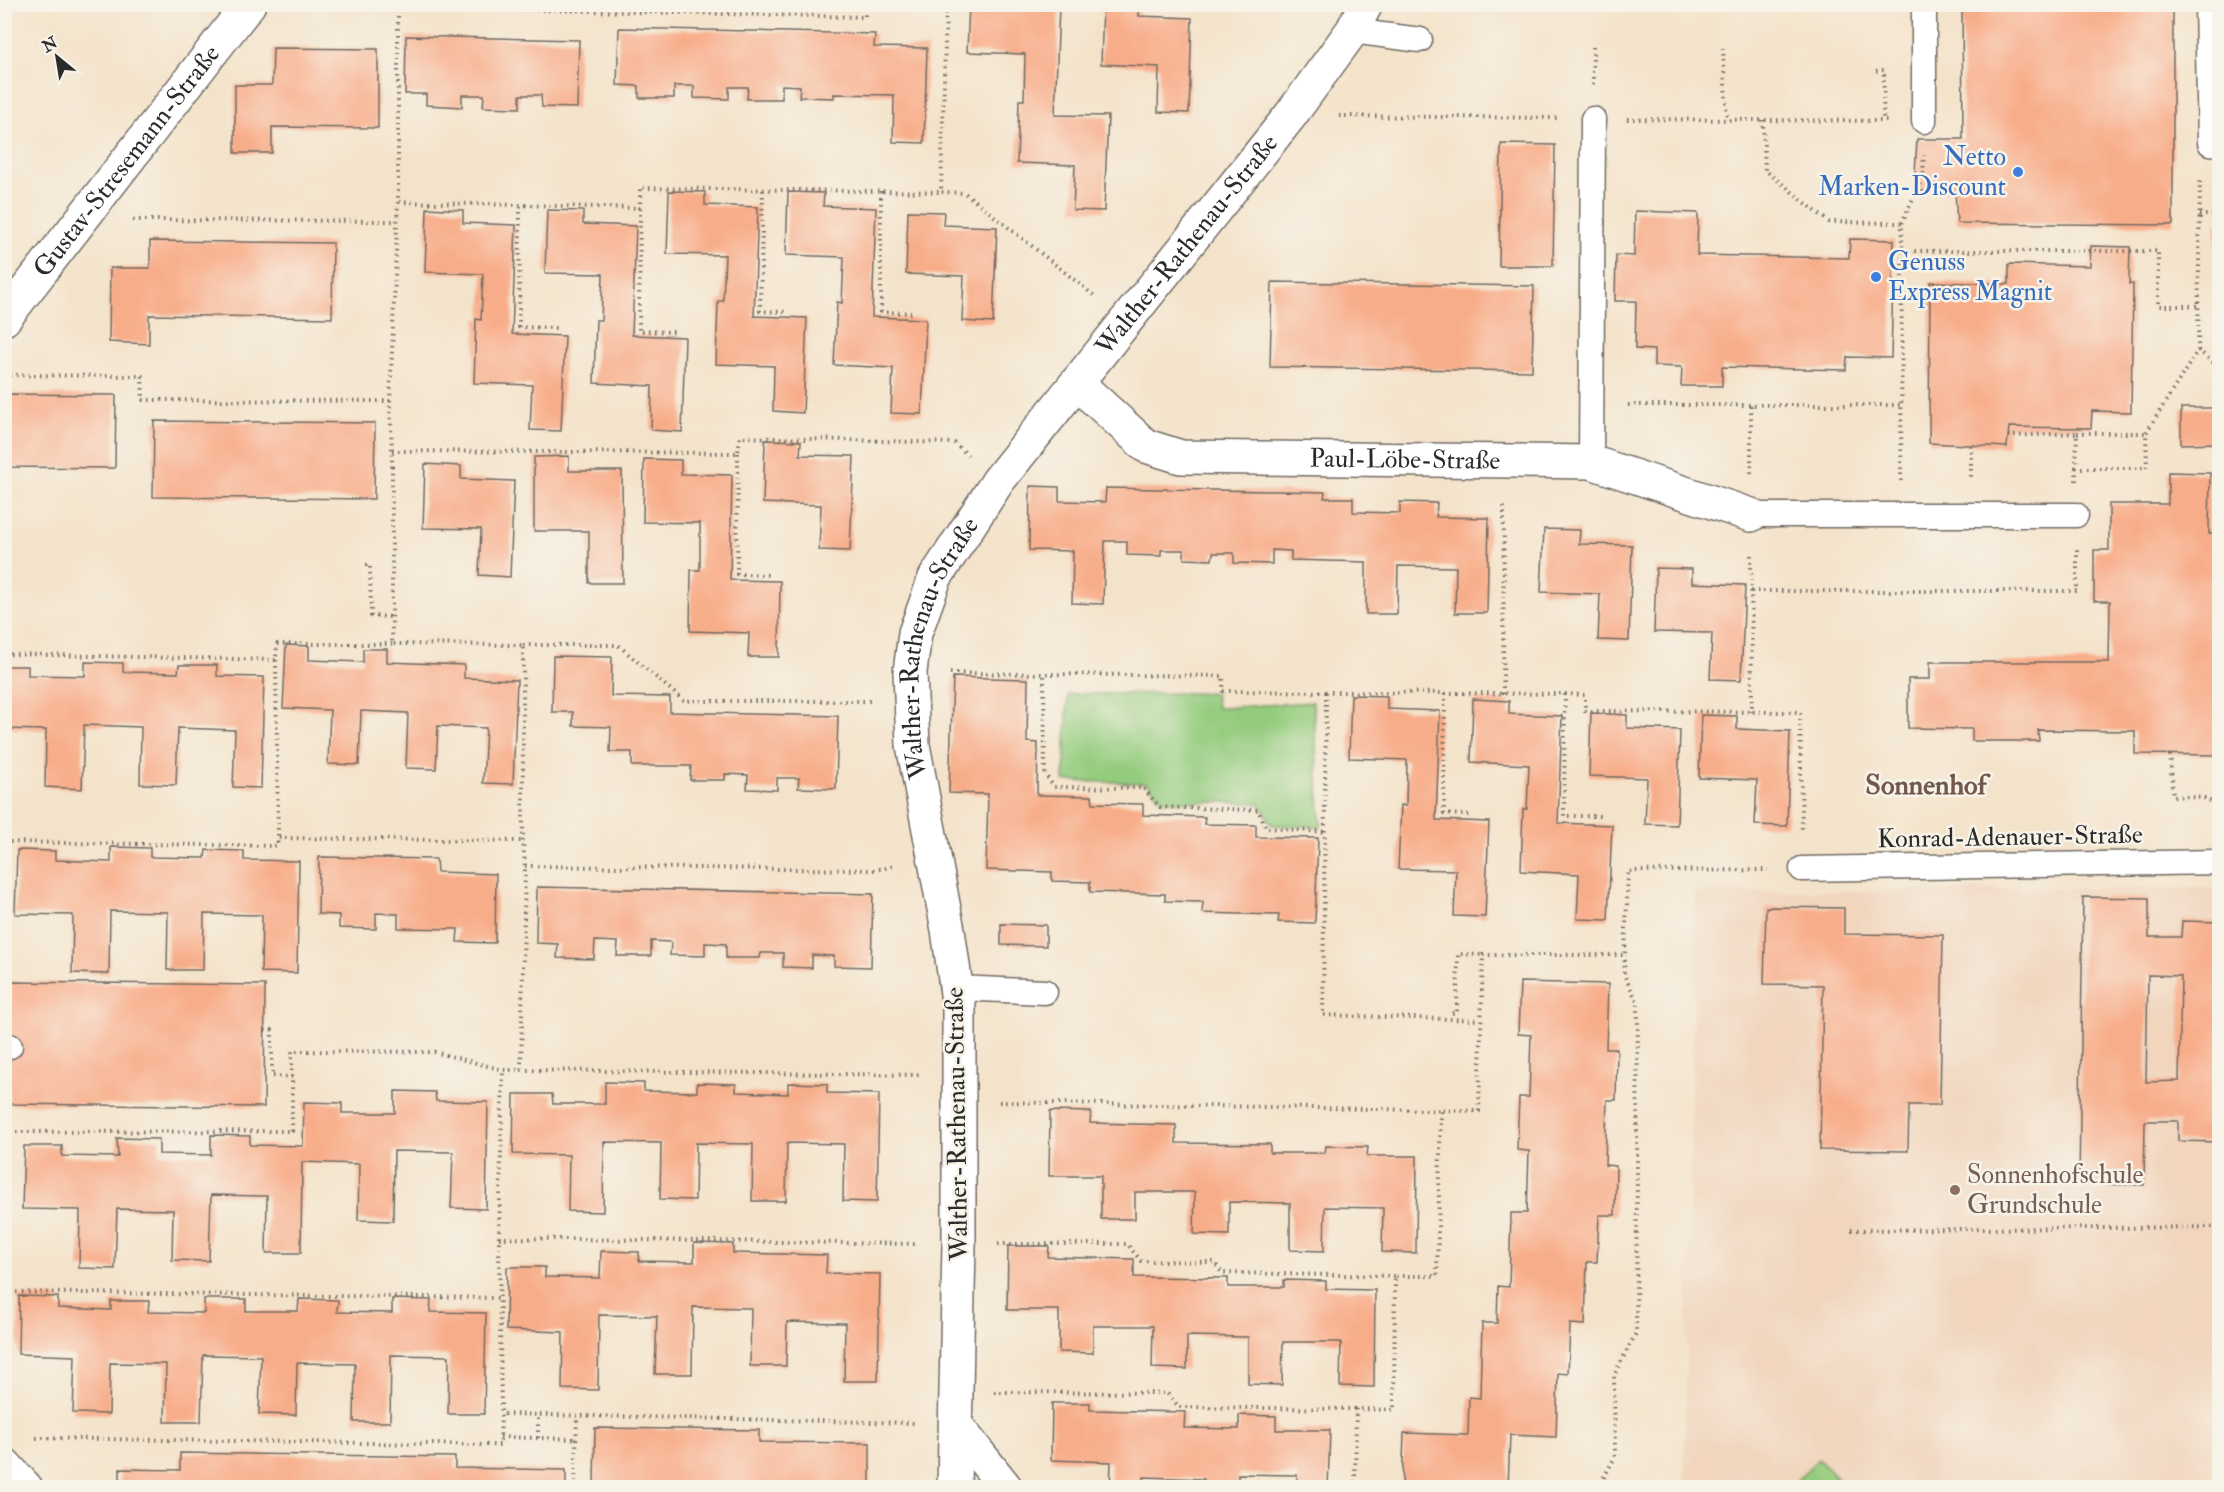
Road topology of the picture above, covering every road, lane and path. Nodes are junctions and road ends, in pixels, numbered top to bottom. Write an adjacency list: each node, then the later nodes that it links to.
1 (249, 4): 35 (street, Gustav-Stresemann-Straße)
2 (329, 4): 7 (path)
3 (865, 4): 7 (path)
4 (903, 4): 22 (path)
5 (1923, 4): 18 (lane)
6 (2207, 4): 19 (lane)
7 (398, 7): 23 (path)
8 (1359, 18): 9 (lane); 36 (street, Walther-Rathenau-Straße)
9 (1420, 40)
10 (1593, 47): 13 (path)
11 (1723, 48): 15 (path)
12 (1876, 71): 17 (path)
13 (1593, 87)
14 (1593, 119): 44 (lane)
15 (1727, 120)
16 (1763, 120): 30 (path)
17 (1883, 121)
18 (1924, 122): 30 (path)
19 (2215, 144): 26 (path)
20 (763, 189): 21 (path); 25 (path); 33 (path)
21 (881, 191): 22 (path); 34 (path)
22 (941, 192): 36 (path)
23 (398, 202): 24 (path); 29 (path)
24 (520, 206): 25 (path); 37 (path)
25 (640, 208): 38 (path)
26 (2199, 215): 27 (path); 32 (path)
27 (2220, 215)
28 (128, 220): 29 (path)
29 (397, 221): 43 (path)
30 (1902, 223): 31 (path)
31 (1902, 251): 32 (path); 45 (path)
32 (2198, 306): 39 (path)
33 (787, 312)
34 (911, 312)
35 (4, 319)
36 (1127, 322): 42 (street, Walther-Rathenau-Straße)
37 (559, 328)
38 (675, 332)
39 (2198, 350): 40 (path); 47 (path)
40 (2220, 368)
41 (4, 375): 43 (path)
42 (1077, 383): 51 (street, Paul-Löbe-Straße); 54 (street, Walther-Rathenau-Straße)
43 (390, 401): 49 (path)
44 (1591, 405): 45 (path); 52 (lane)
45 (1901, 405): 56 (path)
46 (2077, 433): 47 (path); 48 (path); 53 (path)
47 (2146, 433): 53 (path)
48 (2008, 436)
49 (392, 451): 50 (path); 62 (path)
50 (738, 453): 54 (path); 59 (path)
51 (1503, 462): 52 (street, Paul-Löbe-Straße); 71 (path)
52 (1592, 462): 55 (street, Paul-Löbe-Straße)
53 (2076, 468): 57 (path)
54 (998, 481): 68 (street, Walther-Rathenau-Straße)
55 (1751, 515): 56 (lane)
56 (1900, 515): 57 (lane)
57 (2076, 515): 60 (path)
58 (366, 565): 62 (path)
59 (772, 574)
60 (1751, 591)
61 (1751, 603): 73 (path)
62 (392, 617): 63 (path)
63 (392, 644): 64 (path); 66 (path)
64 (523, 645): 68 (path); 80 (path)
65 (4, 654): 66 (path)
66 (276, 660): 79 (path)
67 (1044, 676): 68 (path); 69 (path); 78 (path)
68 (911, 687): 82 (street, Walther-Rathenau-Straße)
69 (1326, 692): 70 (path); 78 (path)
70 (1445, 693): 71 (path); 76 (path)
71 (1503, 694): 72 (path)
72 (1565, 694): 73 (path); 77 (path)
73 (1752, 712): 85 (path)
74 (2170, 755): 75 (path)
75 (2220, 806)
76 (1472, 815)
77 (1600, 816)
78 (1326, 832): 91 (path)
79 (278, 838): 80 (path); 81 (path)
80 (523, 841): 84 (path)
81 (4, 842)
82 (934, 858): 84 (path); 88 (street, Walther-Rathenau-Straße)
83 (2220, 862): 85 (lane, Konrad-Adenauer-Straße)
84 (525, 866): 94 (path)
85 (1802, 869): 87 (path)
86 (1483, 955): 87 (path); 90 (path); 91 (path)
87 (1625, 955): 119 (path)
88 (957, 988): 89 (lane); 96 (street, Walther-Rathenau-Straße)
89 (1045, 992)
90 (1452, 1012)
91 (1480, 1020): 97 (path)
92 (265, 1030): 95 (path)
93 (503, 1070): 94 (path); 95 (path); 102 (path)
94 (521, 1070): 96 (path)
95 (292, 1077): 98 (path)
96 (960, 1088): 97 (path); 103 (street, Walther-Rathenau-Straße)
97 (1440, 1111): 104 (path)
98 (4, 1132)
99 (2220, 1227): 100 (path)
100 (1851, 1230)
101 (4, 1292): 102 (path)
102 (499, 1298): 105 (path)
103 (956, 1391): 104 (path); 108 (street, Walther-Rathenau-Straße)
104 (1356, 1409): 118 (path)
105 (501, 1414): 106 (path); 109 (path)
106 (538, 1415): 107 (path); 111 (path)
107 (577, 1416): 108 (path); 112 (path)
108 (956, 1425): 116 (street, Walther-Rathenau-Straße); 117 (street)
109 (500, 1437): 110 (path); 111 (path)
110 (28, 1438)
111 (538, 1438): 112 (path)
112 (576, 1438): 115 (path)
113 (4, 1464): 114 (street)
114 (26, 1488)
115 (575, 1488)
116 (954, 1488)
117 (1006, 1488)
118 (1355, 1488)
119 (1598, 1488)

